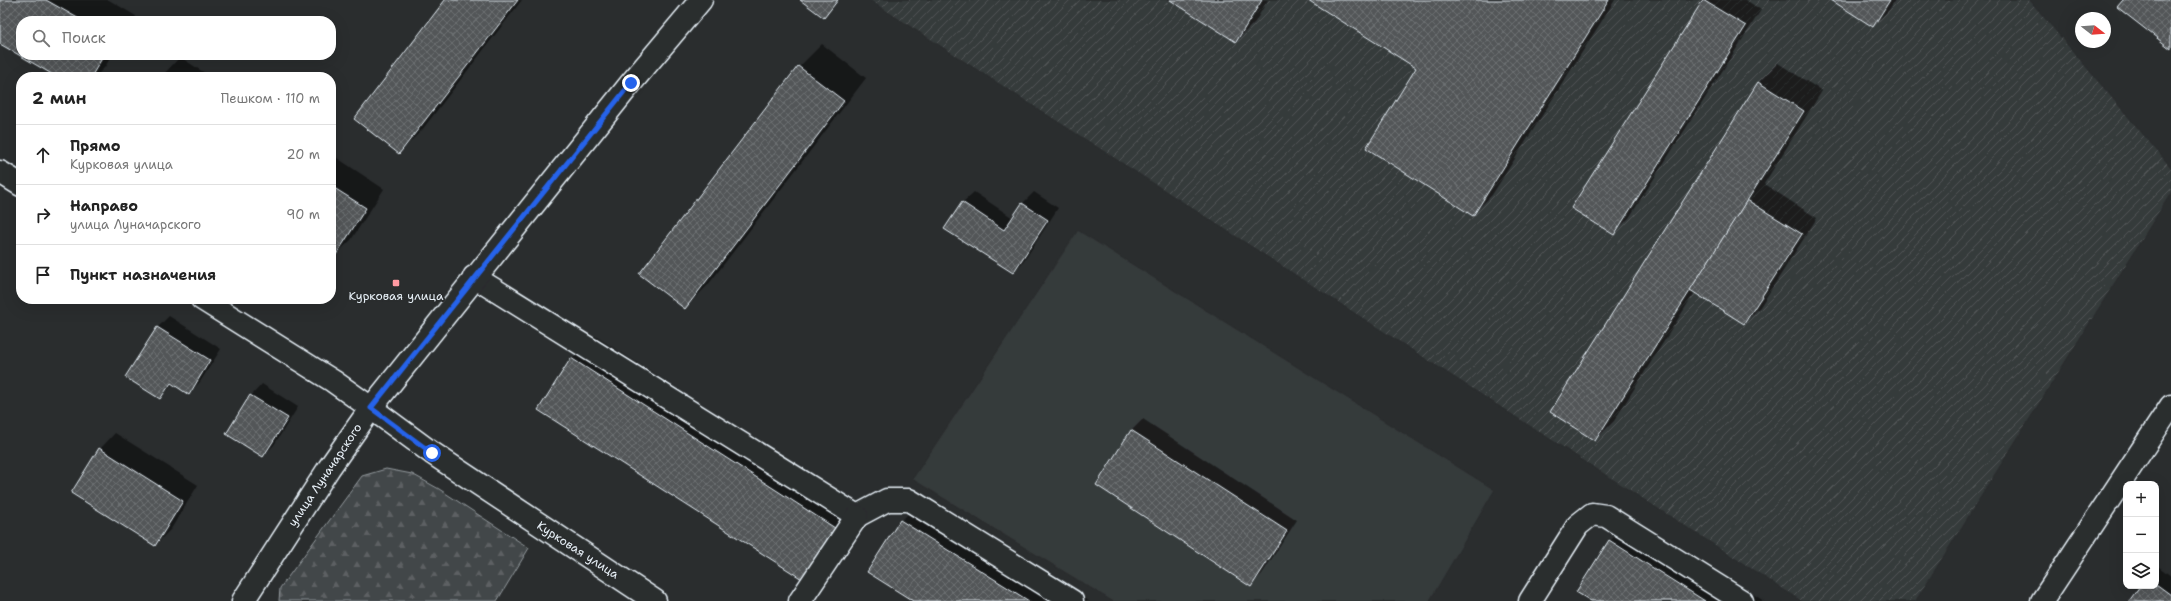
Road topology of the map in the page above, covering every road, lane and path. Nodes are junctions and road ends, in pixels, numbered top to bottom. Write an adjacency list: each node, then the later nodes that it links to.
1 (701, 0): 4 (street, улица Луначарского)
2 (0, 172): 3 (street)
3 (16, 182)
4 (474, 277): 7 (street, улица Луначарского); 8 (street)
5 (210, 304): 7 (street, Курковая улица)
6 (2171, 406): 16 (street)
7 (371, 408): 9 (street, Курковая улица); 10 (street, улица Луначарского)
8 (857, 516): 12 (street); 13 (street)
9 (631, 594): 11 (street, Курковая улица)
10 (243, 601)
11 (655, 601)
12 (800, 601)
13 (1072, 601)
14 (1530, 601): 15 (street)
15 (1742, 601)
16 (2042, 601)

